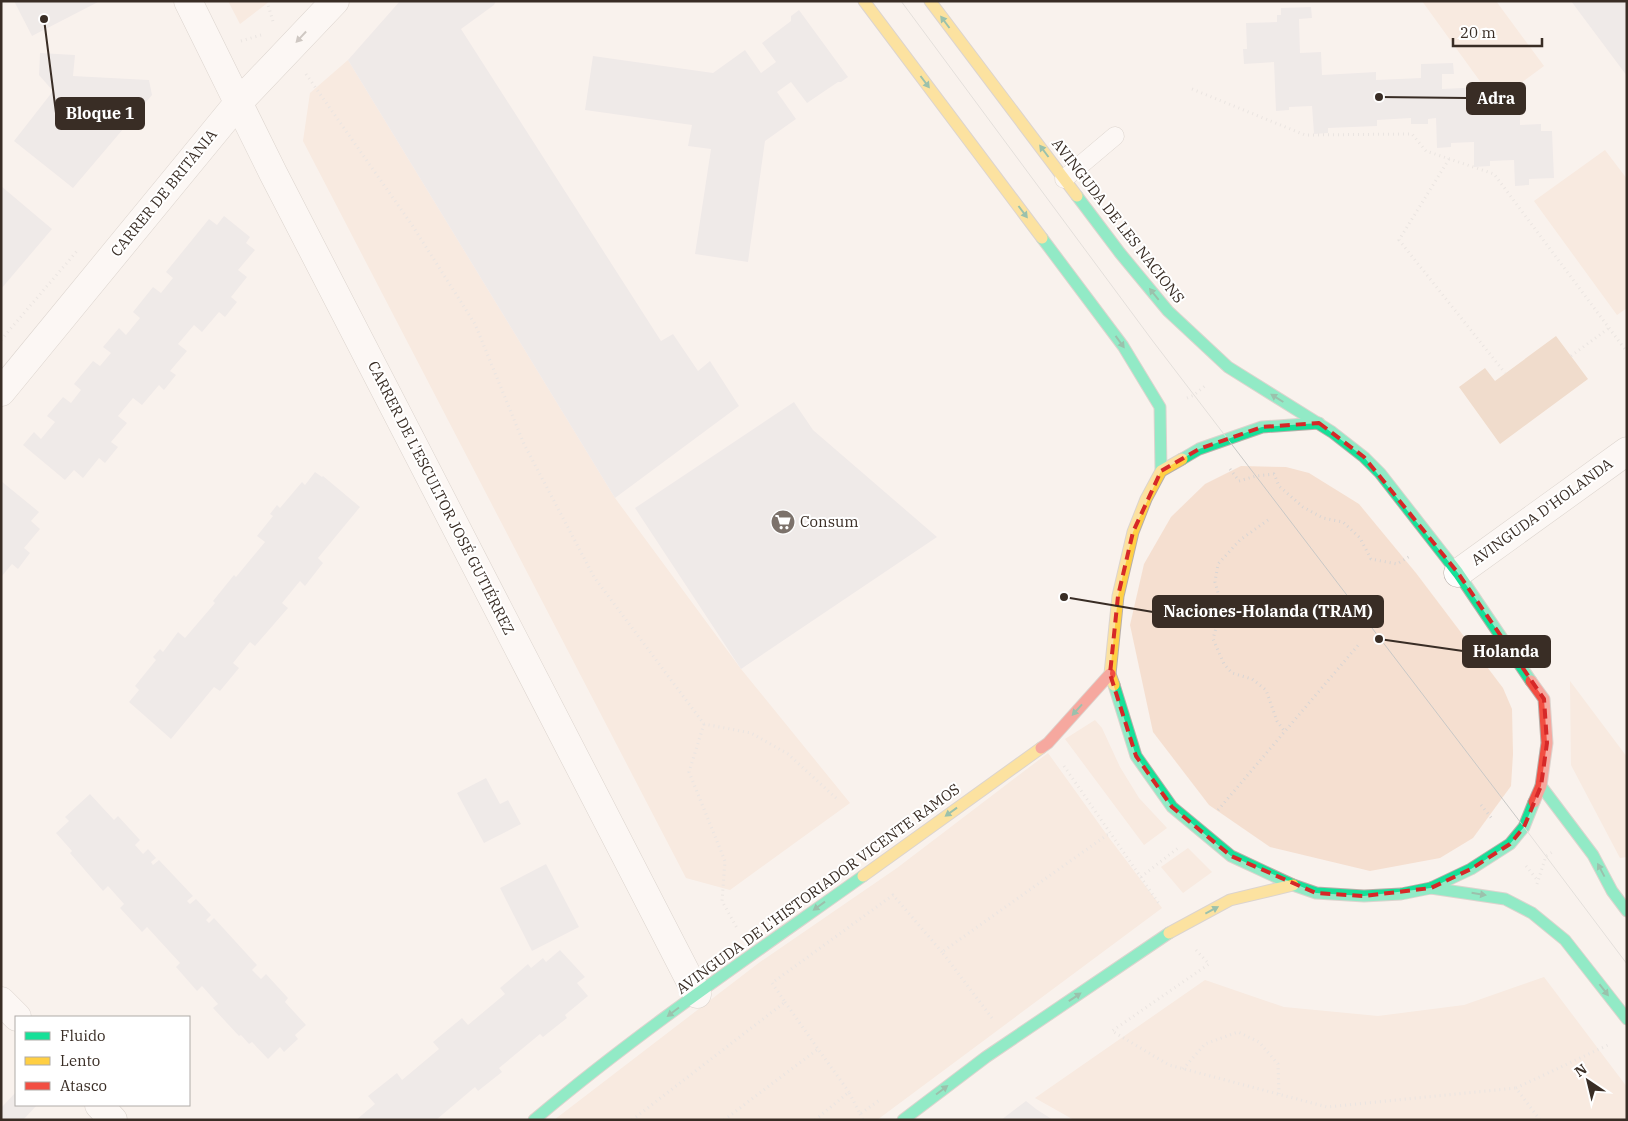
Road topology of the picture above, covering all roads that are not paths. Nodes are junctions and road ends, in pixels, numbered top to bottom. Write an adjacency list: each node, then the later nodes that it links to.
1 (188, 1): 5 (street, CARRER DE L'ESCULTOR JOSÉ GUTIÉRREZ)
2 (335, 1): 5 (street, CARRER DE BRITÀNIA, one-way to 5)
3 (864, 1): 11 (main road, one-way to 11)
4 (930, 1): 7 (main road, AVINGUDA DE LES NACIONS, one-way to 4)
5 (239, 102): 8 (street, CARRER DE BRITÀNIA); 19 (street, CARRER DE L'ESCULTOR JOSÉ GUTIÉRREZ)
6 (1114, 136): 7 (lane)
7 (1064, 179): 9 (main road, AVINGUDA DE LES NACIONS, one-way to 7)
8 (1, 392)
9 (1319, 424): 11 (main road); 12 (main road, AVINGUDA DE LES NACIONS)
10 (1627, 451): 12 (street, AVINGUDA D'HOLANDA)
11 (1162, 471): 13 (main road)
12 (1458, 573): 14 (main road, AVINGUDA DE LES NACIONS)
13 (1110, 674): 15 (main road); 19 (main road, AVINGUDA DE L'HISTORIADOR VICENTE RAMOS, one-way to 19)
14 (1541, 786): 16 (main road, AVINGUDA DE LES NACIONS); 17 (main road, one-way to 14)
15 (1293, 884): 16 (main road); 26 (main road, one-way to 15)
16 (1431, 888): 22 (main road, one-way to 22)
17 (1620, 891): 18 (main road)
18 (1627, 911)
19 (697, 994): 25 (main road, AVINGUDA DE L'HISTORIADOR VICENTE RAMOS, one-way to 25)
20 (1, 1001): 21 (street)
21 (16, 1016)
22 (1627, 1019)
23 (100, 1106): 24 (street)
24 (113, 1120)
25 (534, 1120)
26 (903, 1120)

